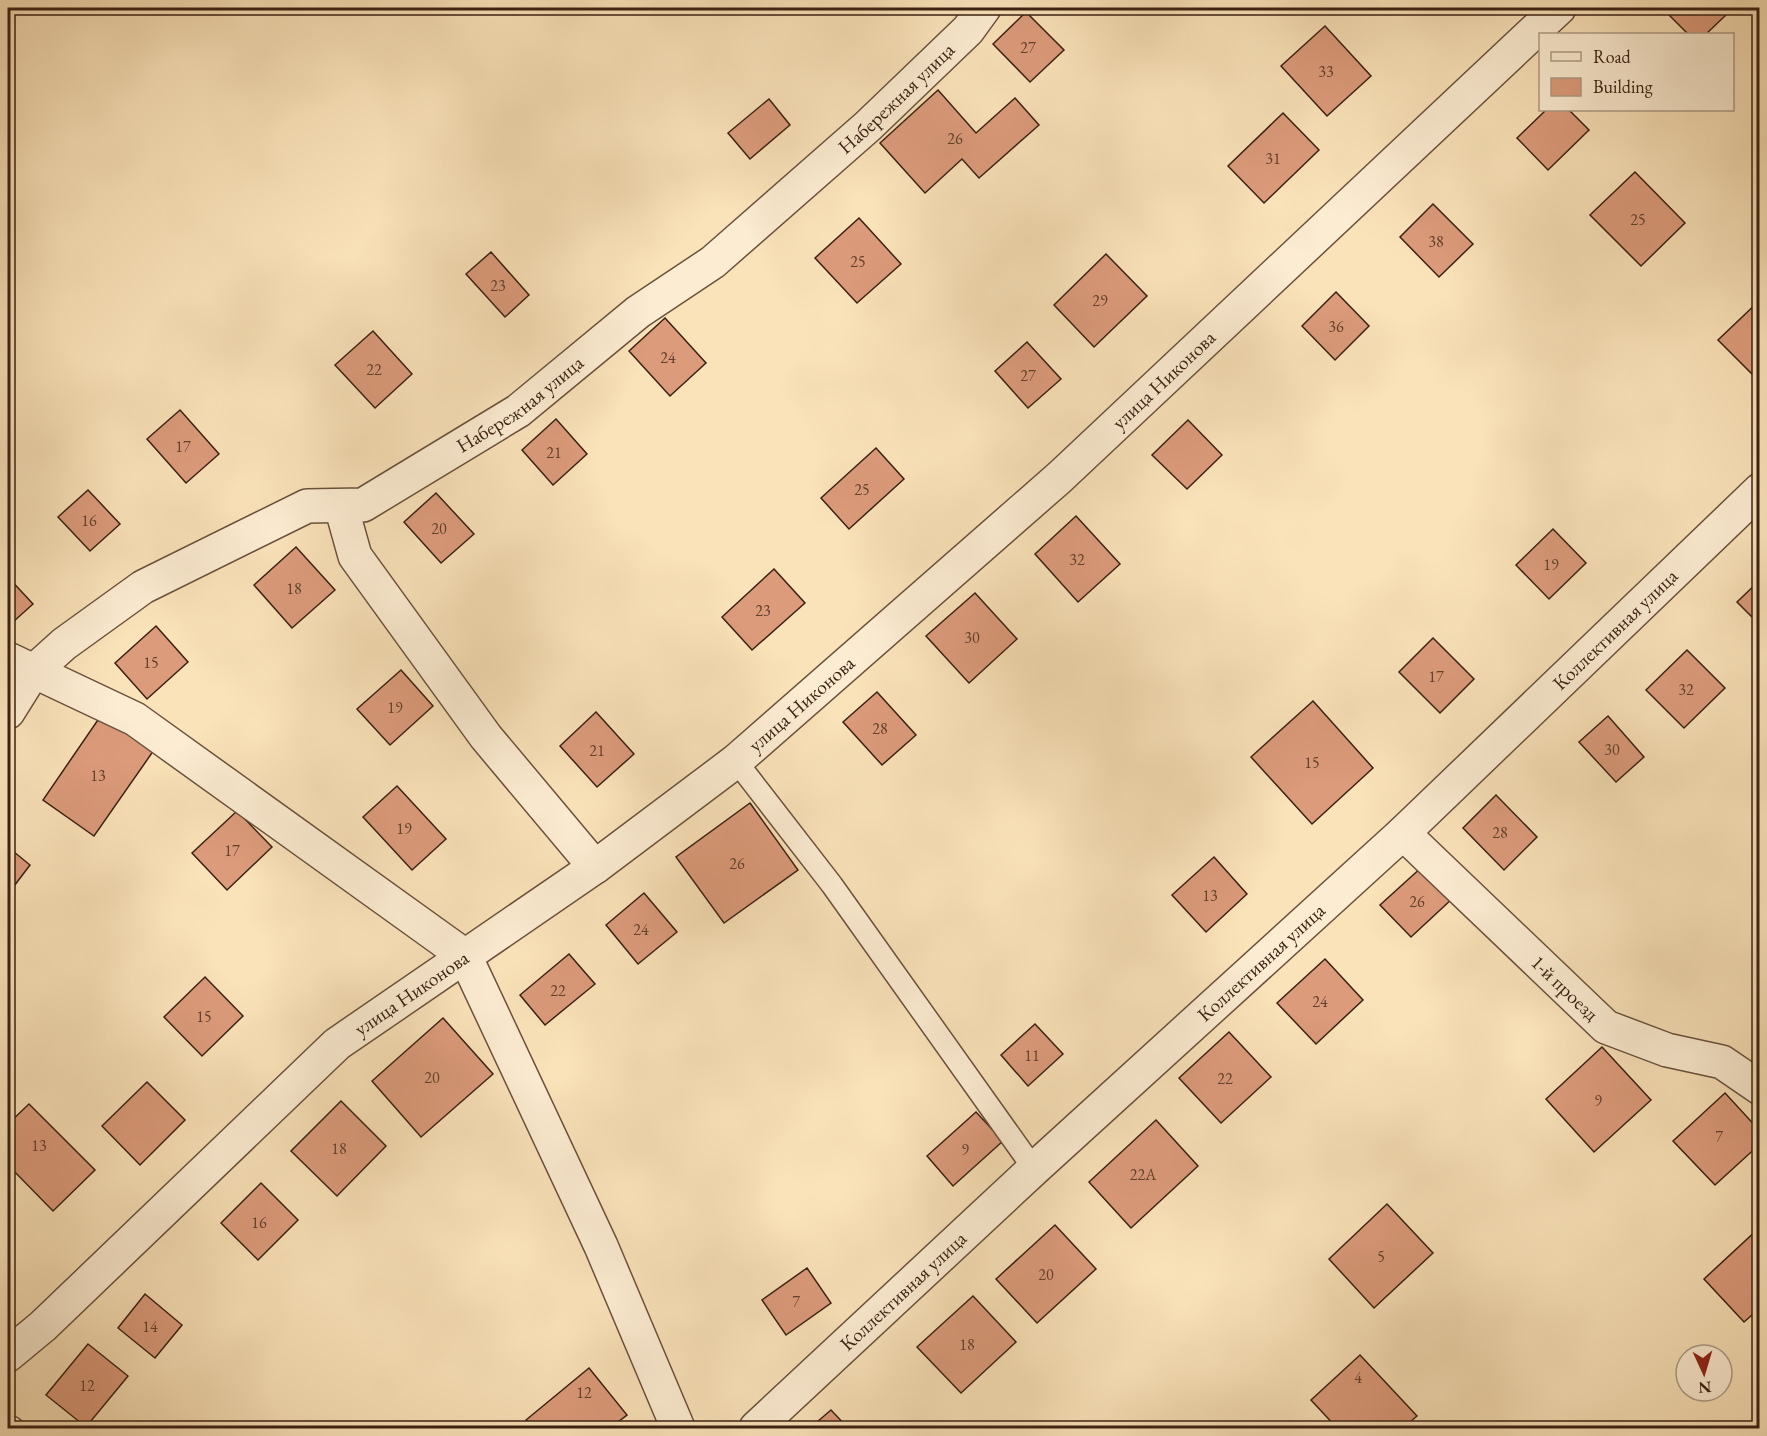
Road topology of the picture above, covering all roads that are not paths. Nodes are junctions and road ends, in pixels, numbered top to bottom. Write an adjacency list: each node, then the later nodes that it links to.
1 (984, 8): 4 (street, Набережная улица)
2 (1559, 8): 7 (street, улица Никонова)
3 (1760, 490): 8 (street, Коллективная улица)
4 (341, 506): 5 (street, Набережная улица); 9 (street)
5 (20, 665): 6 (street, Набережная улица); 10 (street)
6 (8, 712)
7 (736, 761): 9 (street, улица Никонова); 12 (lane)
8 (1403, 834): 11 (street, 1-й проезд); 12 (street, Коллективная улица)
9 (595, 867): 10 (street, улица Никонова)
10 (465, 956): 13 (street, улица Никонова); 16 (street)
11 (1760, 1088)
12 (1034, 1169): 17 (street, Коллективная улица)
13 (8, 1355)
14 (8, 1425): 15 (lane)
15 (13, 1428)
16 (678, 1428)
17 (756, 1428)

